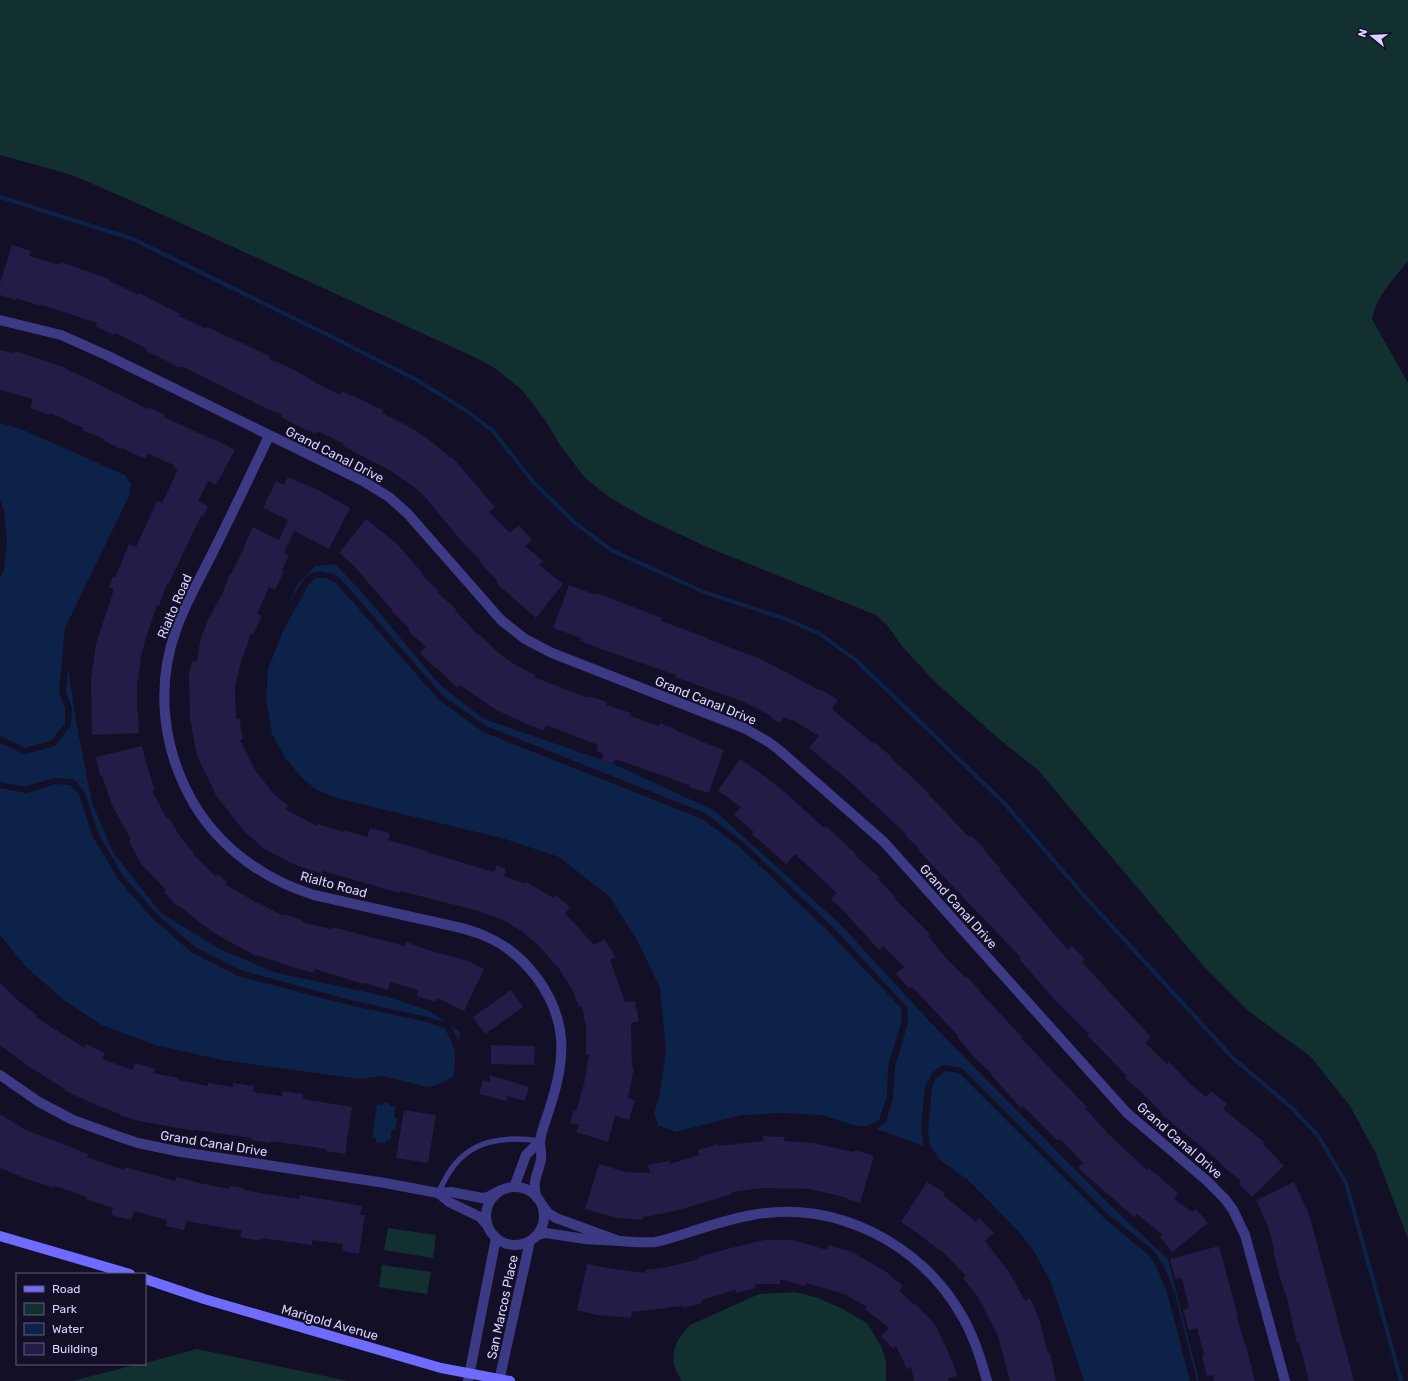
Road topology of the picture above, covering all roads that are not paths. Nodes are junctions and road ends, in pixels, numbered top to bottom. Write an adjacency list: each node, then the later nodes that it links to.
1 (0, 320): 2 (street, Grand Canal Drive)
2 (269, 436): 4 (street, Rialto Road); 20 (street, Grand Canal Drive)
3 (0, 1075): 7 (street, Grand Canal Drive)
4 (540, 1141): 5 (street, Rialto Road); 7 (lane); 8 (street, Rialto Road)
5 (514, 1187): 6 (street); 8 (street)
6 (501, 1190): 7 (street, Grand Canal Drive); 9 (street)
7 (438, 1193): 9 (street, Grand Canal Drive)
8 (539, 1200): 12 (street, San Marcos Place); 13 (street)
9 (487, 1225): 11 (street, San Marcos Place)
10 (0, 1236): 14 (main road)
11 (496, 1238): 12 (street, San Marcos Place); 16 (street, San Marcos Place)
12 (532, 1239): 13 (street); 17 (street, San Marcos Place)
13 (619, 1241): 19 (street)
14 (127, 1273)
15 (146, 1279): 16 (main road, Marigold Avenue)
16 (469, 1377): 17 (main road, Marigold Avenue)
17 (499, 1380): 18 (main road, Marigold Avenue)
18 (510, 1381)
19 (987, 1381)
20 (1285, 1381)

